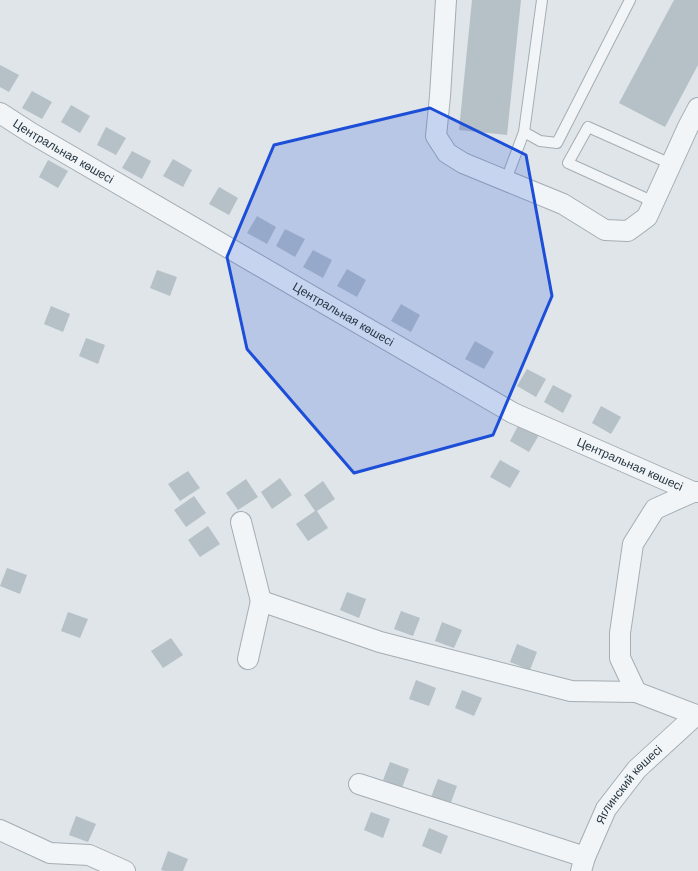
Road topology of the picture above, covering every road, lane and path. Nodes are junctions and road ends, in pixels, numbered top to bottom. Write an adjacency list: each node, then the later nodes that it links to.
1 (542, 0): 6 (lane)
2 (630, 0): 6 (lane)
3 (442, 2): 8 (street)
4 (698, 108): 7 (street)
5 (0, 112): 10 (street, Центральная көшесі)
6 (524, 132): 8 (lane)
7 (671, 164): 9 (street); 9 (lane)
8 (506, 180): 9 (street)
9 (654, 202)
10 (696, 492): 14 (street)
11 (241, 522): 12 (street)
12 (261, 601): 13 (street); 14 (street)
13 (248, 659)
14 (636, 692): 15 (street)
15 (697, 715): 18 (street, Яглинский көшесі)
16 (359, 784): 18 (street)
17 (0, 830): 19 (street)
18 (583, 864)
19 (125, 871)

